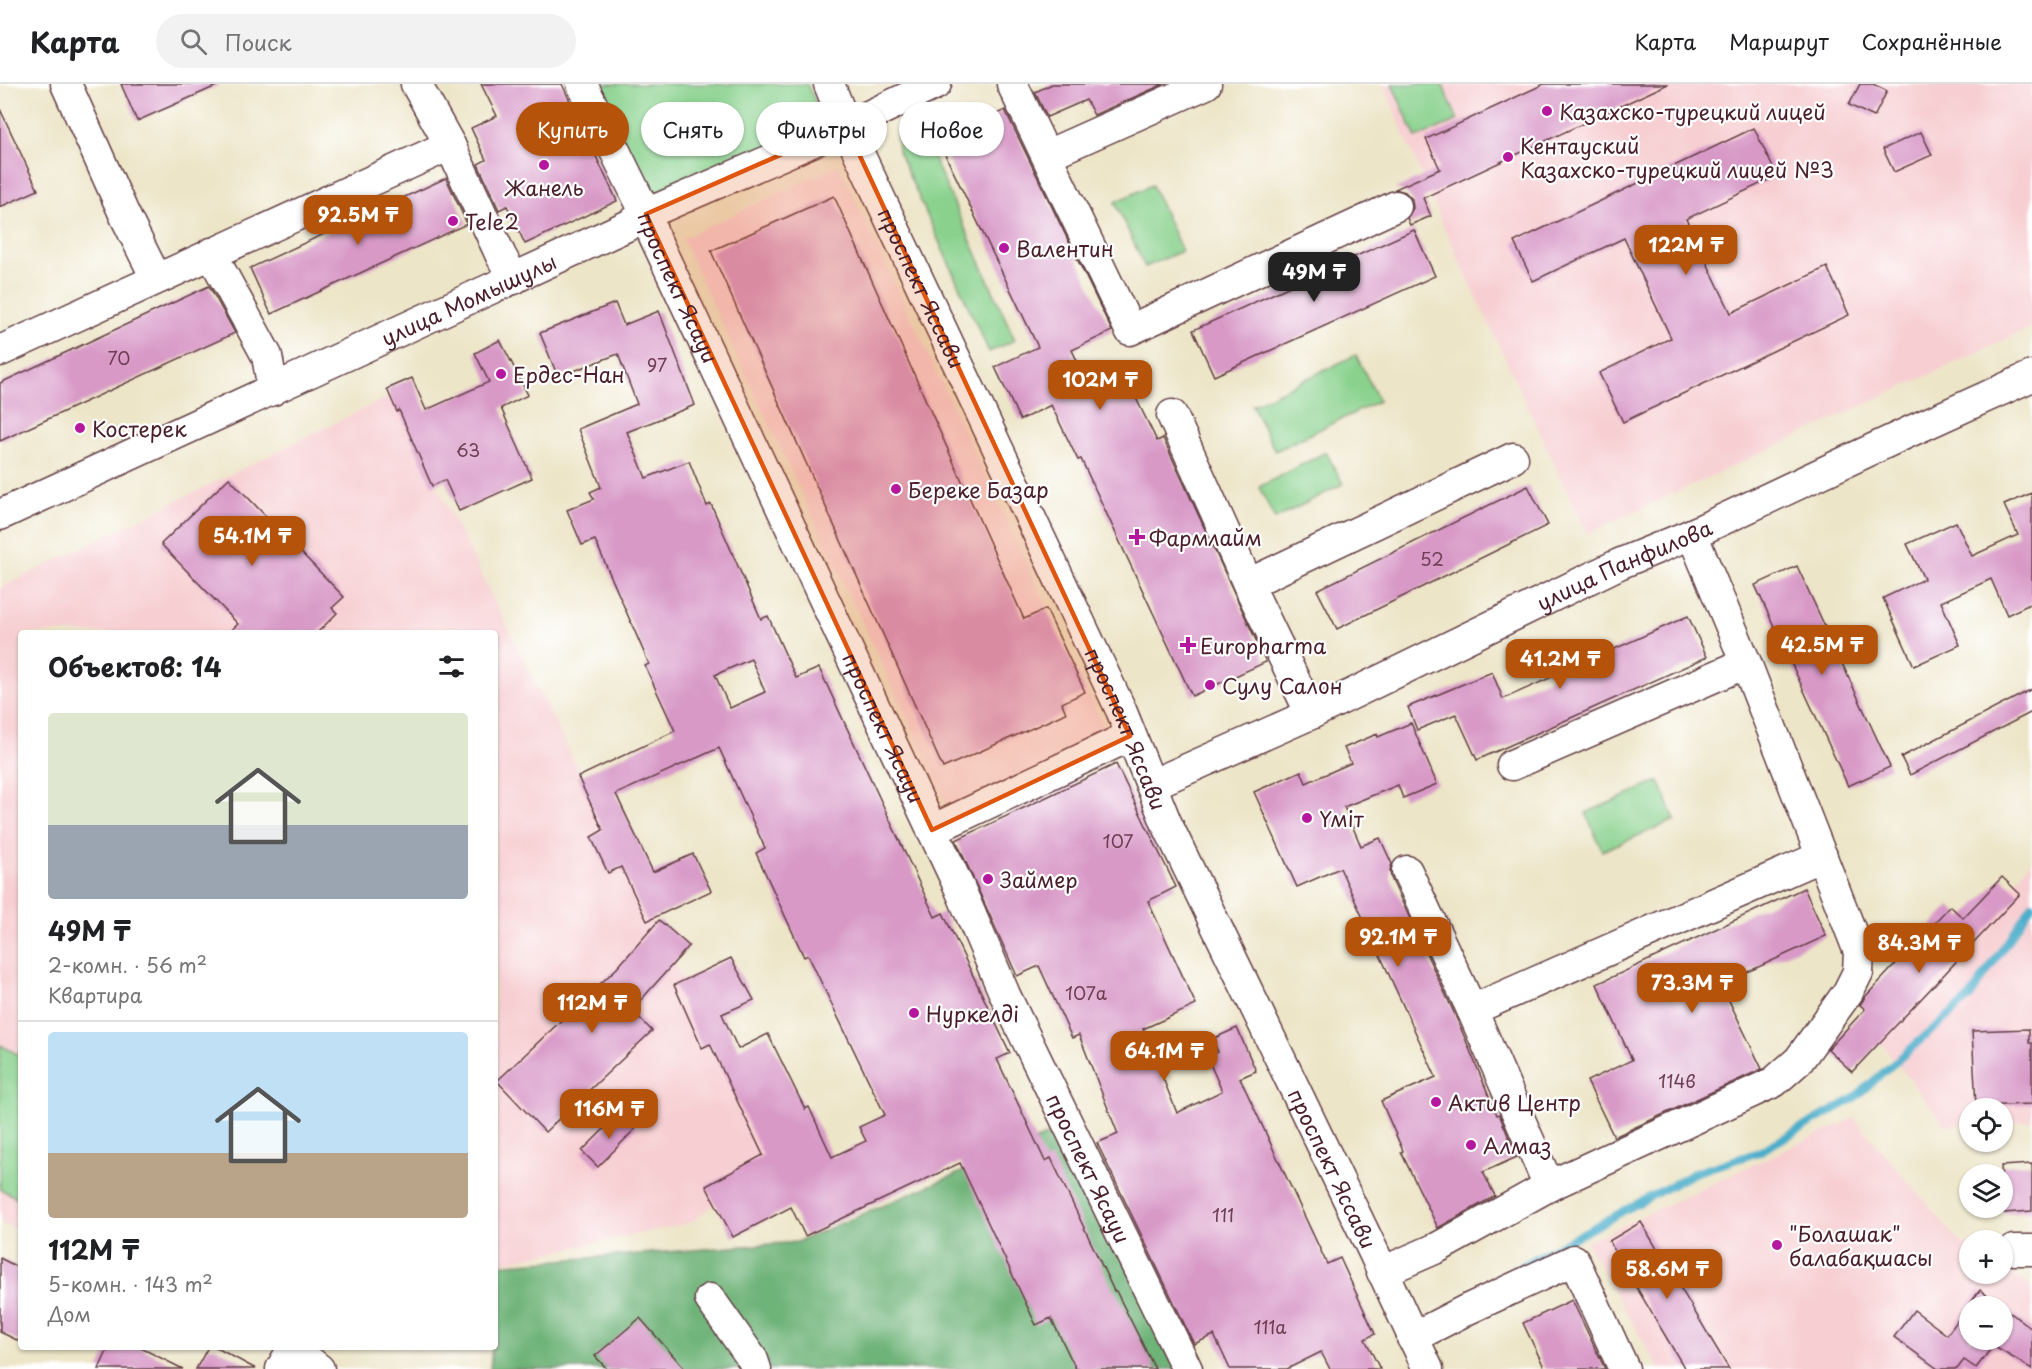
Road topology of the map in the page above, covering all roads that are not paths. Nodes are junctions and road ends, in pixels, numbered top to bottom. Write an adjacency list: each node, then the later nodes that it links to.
1 (66, 84): 17 (street)
2 (416, 84): 10 (street)
3 (582, 84): 15 (street, проспект Ясауи)
4 (829, 84): 8 (street, проспект Яссави)
5 (936, 84): 9 (street, улица Момышулы)
6 (1012, 84): 11 (street)
7 (1206, 84): 11 (street)
8 (836, 102)
9 (887, 107)
10 (450, 145): 16 (street); 18 (street)
11 (1047, 155): 14 (street)
12 (778, 156): 15 (street, улица Момышулы)
13 (860, 156): 29 (street, проспект Яссави)
14 (1396, 206)
15 (646, 214): 18 (street, улица Момышулы); 32 (street, проспект Ясауи)
16 (212, 253): 17 (street); 21 (street)
17 (156, 278): 19 (street)
18 (514, 279): 21 (street, улица Момышулы)
19 (0, 351)
20 (2032, 376): 25 (street, улица Панфилова)
21 (273, 390): 24 (street, улица Момышулы)
22 (1172, 415): 26 (street)
23 (1513, 458): 26 (street)
24 (0, 515)
25 (1692, 534): 27 (street); 28 (street, улица Панфилова)
26 (1248, 584): 28 (street)
27 (1746, 663): 30 (street); 33 (street)
28 (1311, 714): 31 (street, улица Панфилова)
29 (1130, 736): 31 (street, проспект Яссави); 32 (street)
30 (1512, 765)
31 (1151, 784): 37 (street, проспект Яссави)
32 (932, 830): 45 (street, проспект Ясауи)
33 (1822, 856): 35 (street); 36 (street)
34 (1407, 871): 35 (street)
35 (1472, 1010): 36 (street)
36 (1549, 1186): 37 (street)
37 (1382, 1272): 39 (street, проспект Яссави)
38 (710, 1299): 44 (street)
39 (1412, 1338): 46 (street, проспект Яссави); 47 (street)
40 (291, 1350): 42 (street)
41 (295, 1350): 43 (street)
42 (280, 1369)
43 (319, 1369)
44 (756, 1369)
45 (1187, 1369)
46 (1428, 1369)
47 (1624, 1369)

